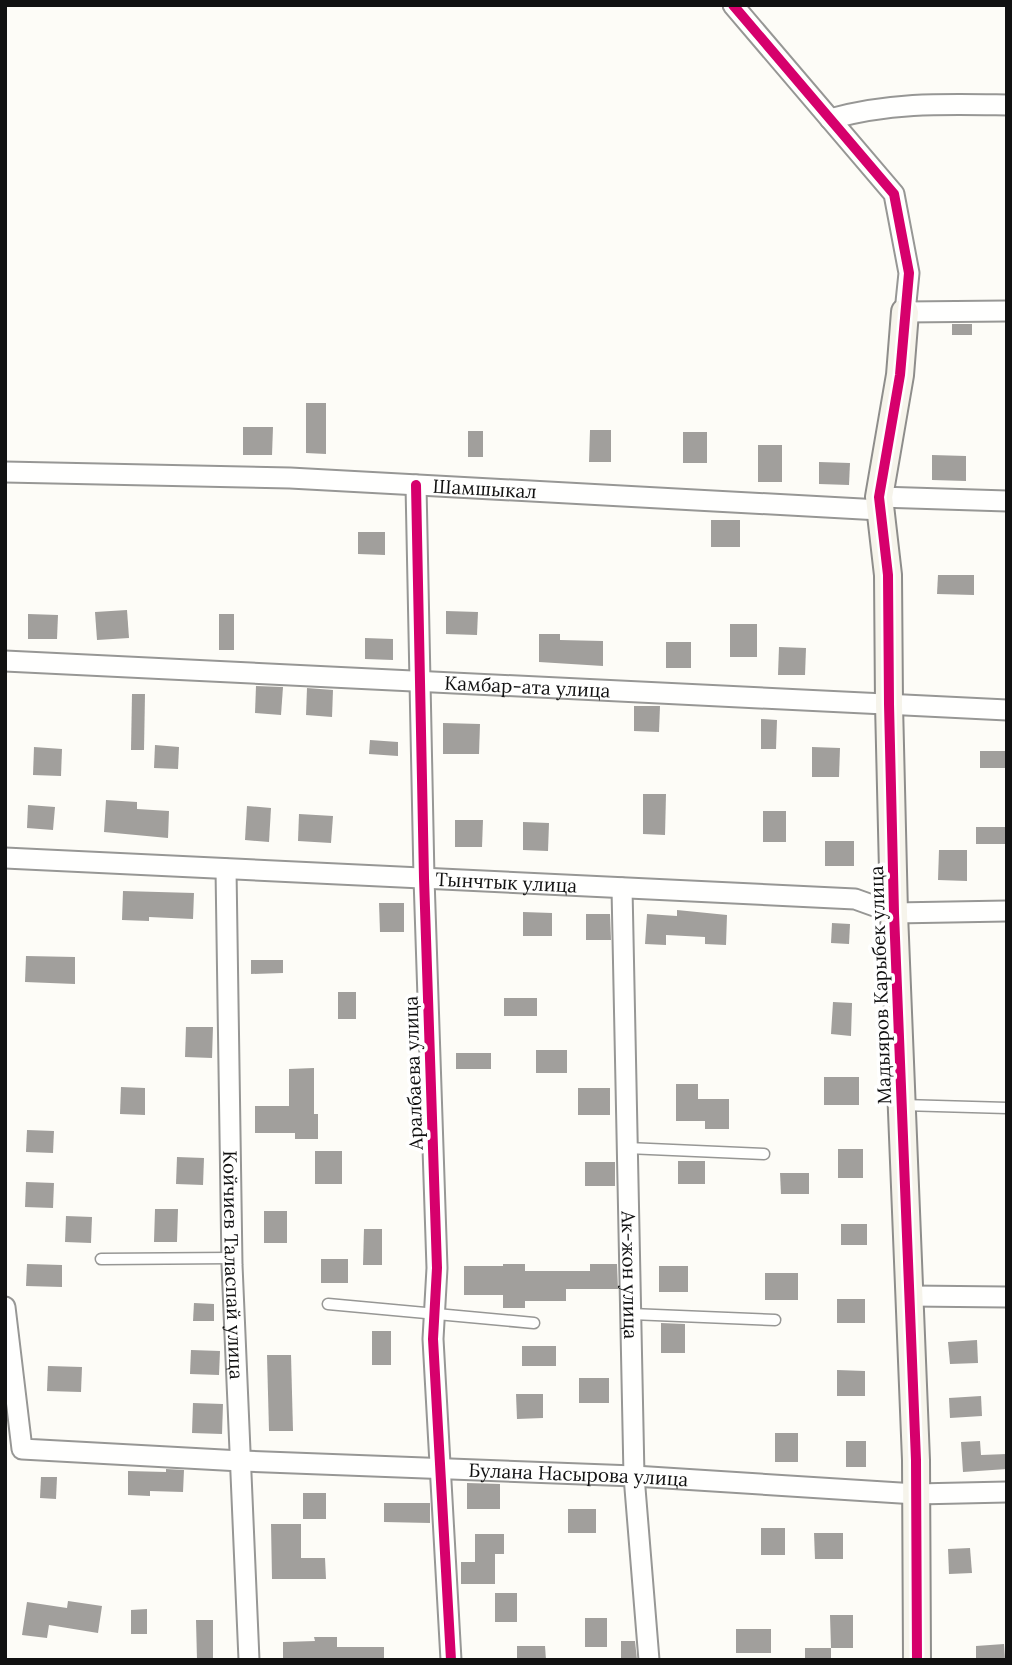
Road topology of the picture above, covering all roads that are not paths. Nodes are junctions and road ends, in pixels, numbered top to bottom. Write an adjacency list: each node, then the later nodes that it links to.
1 (733, 5): 3 (street)
2 (1007, 105): 3 (street)
3 (830, 119): 5 (street)
4 (1007, 311): 5 (street)
5 (905, 312): 9 (street, Мадыяров Карыбек улица)
6 (5, 472): 7 (street, Шамшыкал)
7 (416, 485): 9 (street, Шамшыкал); 11 (street, Аралбаева улица)
8 (1007, 501): 9 (street, Шамшыкал)
9 (880, 503): 12 (street, Мадыяров Карыбек улица)
10 (5, 661): 11 (street, Камбар-ата улица)
11 (420, 680): 12 (street, Камбар-ата улица); 16 (street, Аралбаева улица)
12 (889, 704): 13 (street, Камбар-ата улица); 19 (street, Мадыяров Карыбек улица)
13 (1007, 710)
14 (5, 859): 15 (street, Тынчтык улица)
15 (226, 869): 16 (street, Тынчтык улица); 24 (street, Койчиев Таласпай улица)
16 (424, 878): 17 (street, Тынчтык улица); 31 (street, Аралбаева улица)
17 (622, 888): 19 (street, Тынчтык улица); 22 (street, Ак-жон улица)
18 (1007, 911): 19 (street, Тынчтык улица)
19 (894, 913): 20 (street, Мадыяров Карыбек улица)
20 (902, 1105): 21 (lane); 26 (street, Мадыяров Карыбек улица)
21 (1007, 1108)
22 (627, 1148): 23 (lane); 30 (street, Ак-жон улица)
23 (764, 1154)
24 (232, 1258): 25 (lane); 34 (street, Койчиев Таласпай улица)
25 (102, 1259)
26 (909, 1296): 27 (street); 38 (street, Мадыяров Карыбек улица)
27 (1007, 1297)
28 (328, 1304): 31 (lane)
29 (5, 1307): 34 (street, Булана Насырова улица)
30 (631, 1314): 32 (lane); 36 (street, Ак-жон улица)
31 (434, 1315): 33 (lane); 35 (street, Аралбаева улица)
32 (775, 1320)
33 (534, 1323)
34 (241, 1461): 35 (street, Булана Насырова улица); 39 (street, Койчиев Таласпай улица)
35 (441, 1468): 36 (street, Булана Насырова улица); 40 (street, Аралбаева улица)
36 (634, 1476): 38 (street, Булана Насырова улица); 41 (street, Ак-жон улица)
37 (1007, 1492): 38 (street, Булана Насырова улица)
38 (916, 1494): 42 (street, Мадыяров Карыбек улица)
39 (249, 1660)
40 (452, 1660)
41 (649, 1660)
42 (917, 1660)

